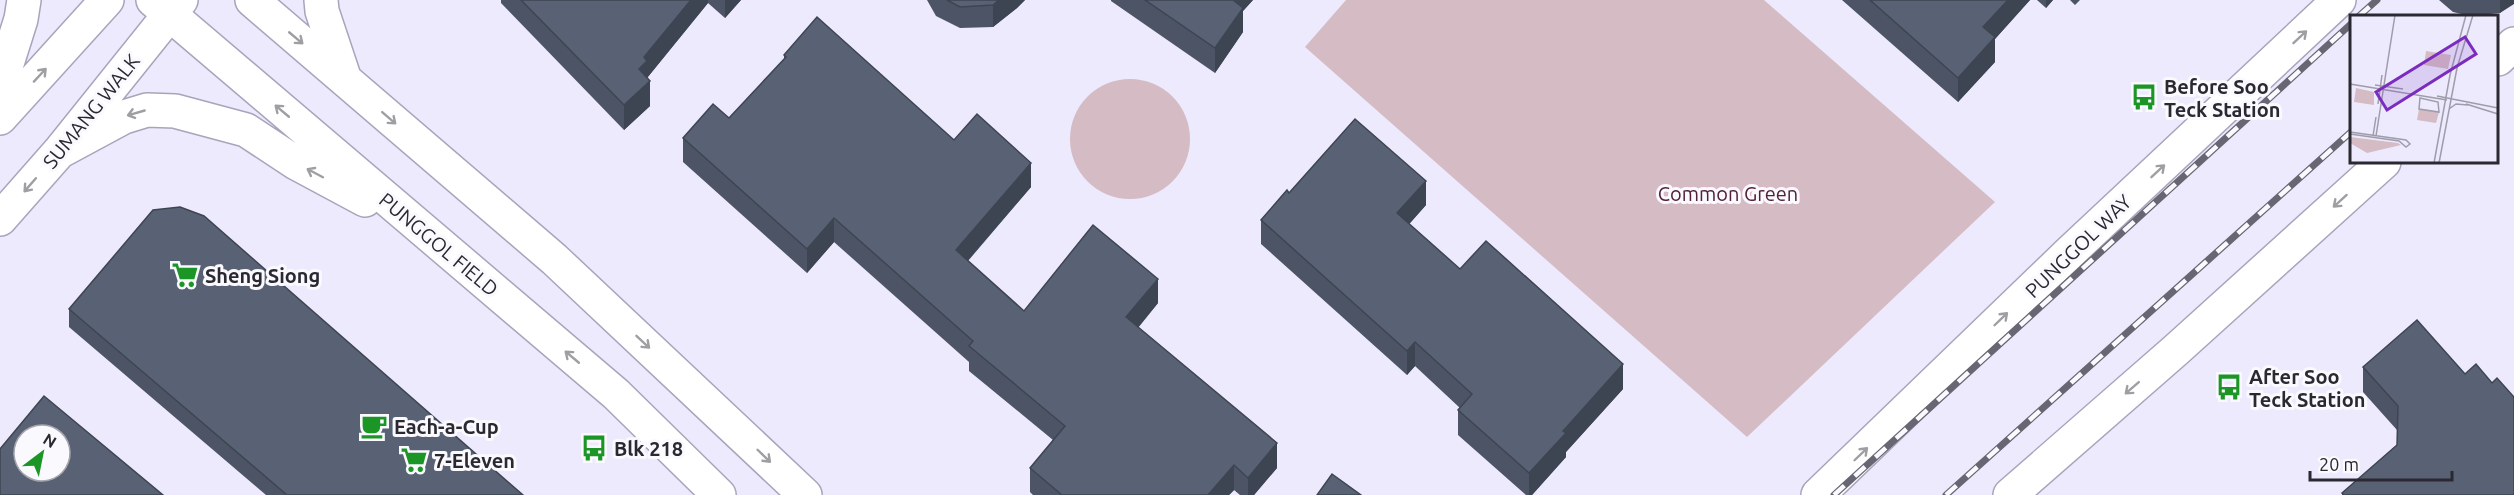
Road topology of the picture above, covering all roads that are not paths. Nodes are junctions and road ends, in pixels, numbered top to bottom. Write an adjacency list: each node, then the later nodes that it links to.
1 (24, 0): 10 (street)
2 (107, 0): 11 (street, one-way to 2)
3 (252, 0): 9 (street, one-way to 9)
4 (321, 0): 9 (street)
5 (2339, 0): 18 (street, PUNGGOL WAY, one-way to 5)
6 (168, 5): 12 (street, SUMANG WALK); 15 (street, PUNGGOL FIELD, one-way to 6)
7 (2514, 44): 8 (street)
8 (2499, 58)
9 (345, 80): 17 (street, one-way to 17)
10 (0, 86)
11 (0, 118)
12 (59, 152): 14 (street, SUMANG WALK, one-way to 14); 15 (street, one-way to 12)
13 (2382, 164): 19 (street, one-way to 19)
14 (0, 219)
15 (423, 230): 16 (street, PUNGGOL FIELD, one-way to 15)
16 (719, 495)
17 (805, 495)
18 (1818, 495)
19 (2010, 495)

